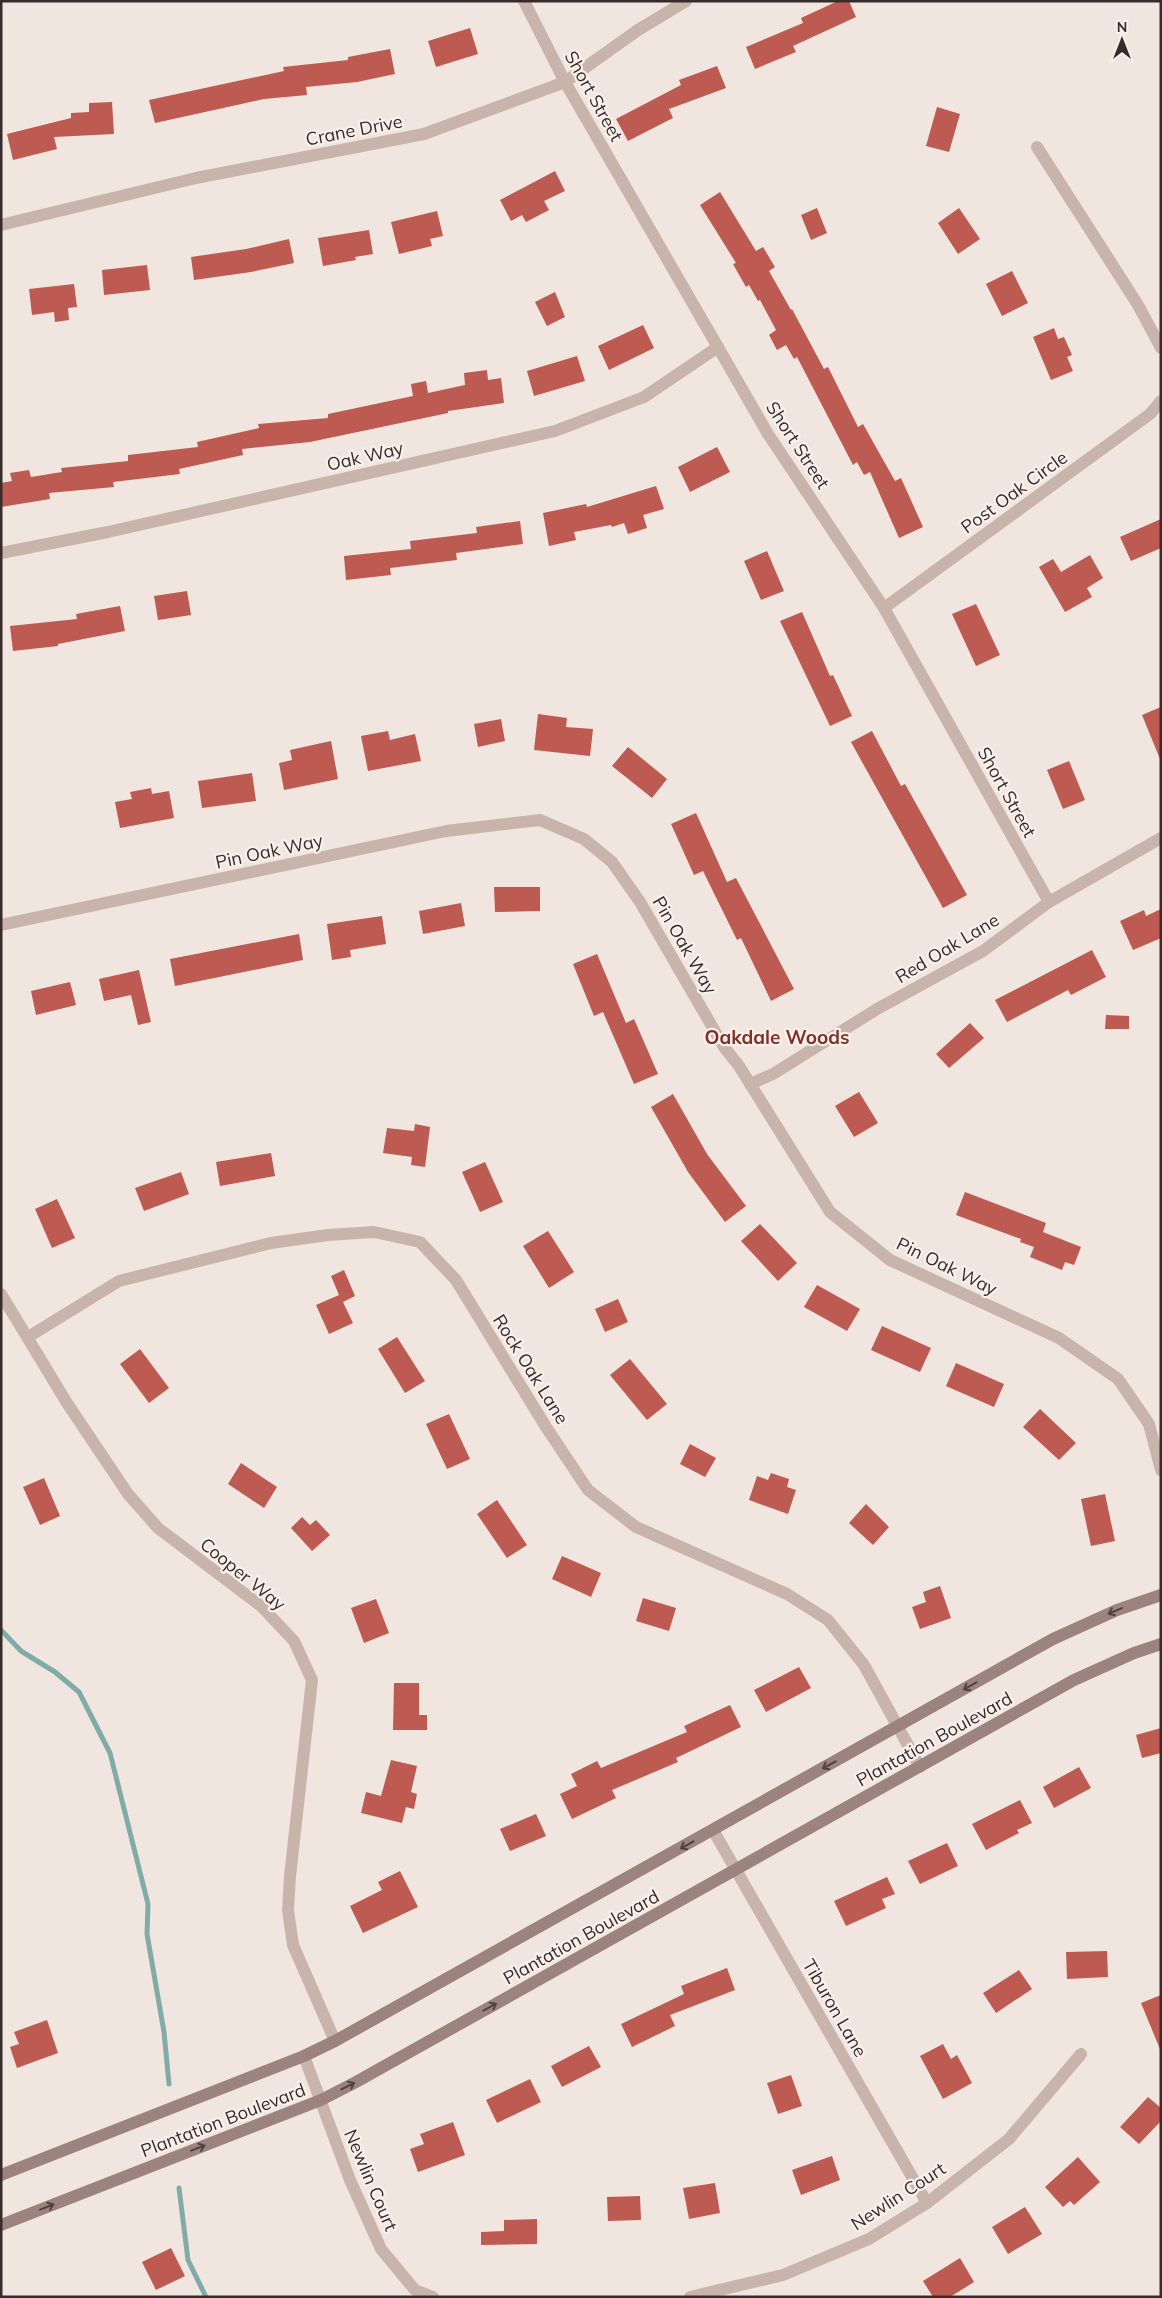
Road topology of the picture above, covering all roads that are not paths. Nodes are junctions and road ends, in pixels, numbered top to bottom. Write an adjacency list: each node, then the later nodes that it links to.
1 (524, 1): 3 (street, Short Street)
2 (686, 1): 3 (street, Crane Drive)
3 (565, 82): 5 (street, Crane Drive); 6 (street, Short Street)
4 (1037, 147): 7 (street)
5 (1, 225)
6 (718, 347): 9 (street, Oak Way); 10 (street, Short Street)
7 (1161, 348)
8 (1161, 400): 10 (street, Post Oak Circle)
9 (1, 553)
10 (884, 608): 12 (street, Short Street)
11 (1161, 838): 12 (street, Red Oak Lane)
12 (1049, 902): 14 (street, Red Oak Lane)
13 (1, 925): 14 (street, Pin Oak Way)
14 (750, 1084): 17 (street, Pin Oak Way)
15 (1, 1294): 16 (street, Cooper Way)
16 (28, 1337): 20 (street, Rock Oak Lane); 24 (street, Cooper Way)
17 (1161, 1470)
18 (1161, 1595): 20 (street, Plantation Boulevard, one-way to 20)
19 (1161, 1644): 21 (street, Plantation Boulevard)
20 (897, 1727): 21 (street, Rock Oak Lane); 22 (street, Plantation Boulevard, one-way to 22)
21 (920, 1767): 23 (street, Plantation Boulevard)
22 (713, 1830): 23 (street, Tiburon Lane); 24 (street, Plantation Boulevard, one-way to 24)
23 (736, 1870): 27 (street, Plantation Boulevard, one-way to 23); 29 (street, Tiburon Lane)
24 (334, 2041): 26 (street, Plantation Boulevard)
25 (1081, 2054): 29 (street, Newlin Court)
26 (304, 2056): 27 (street, Newlin Court); 28 (street, Plantation Boulevard)
27 (321, 2100): 30 (street, Plantation Boulevard, one-way to 27); 31 (street, Newlin Court)
28 (1, 2175)
29 (927, 2203): 32 (street, Newlin Court)
30 (1, 2225)
31 (433, 2297)
32 (690, 2297)

